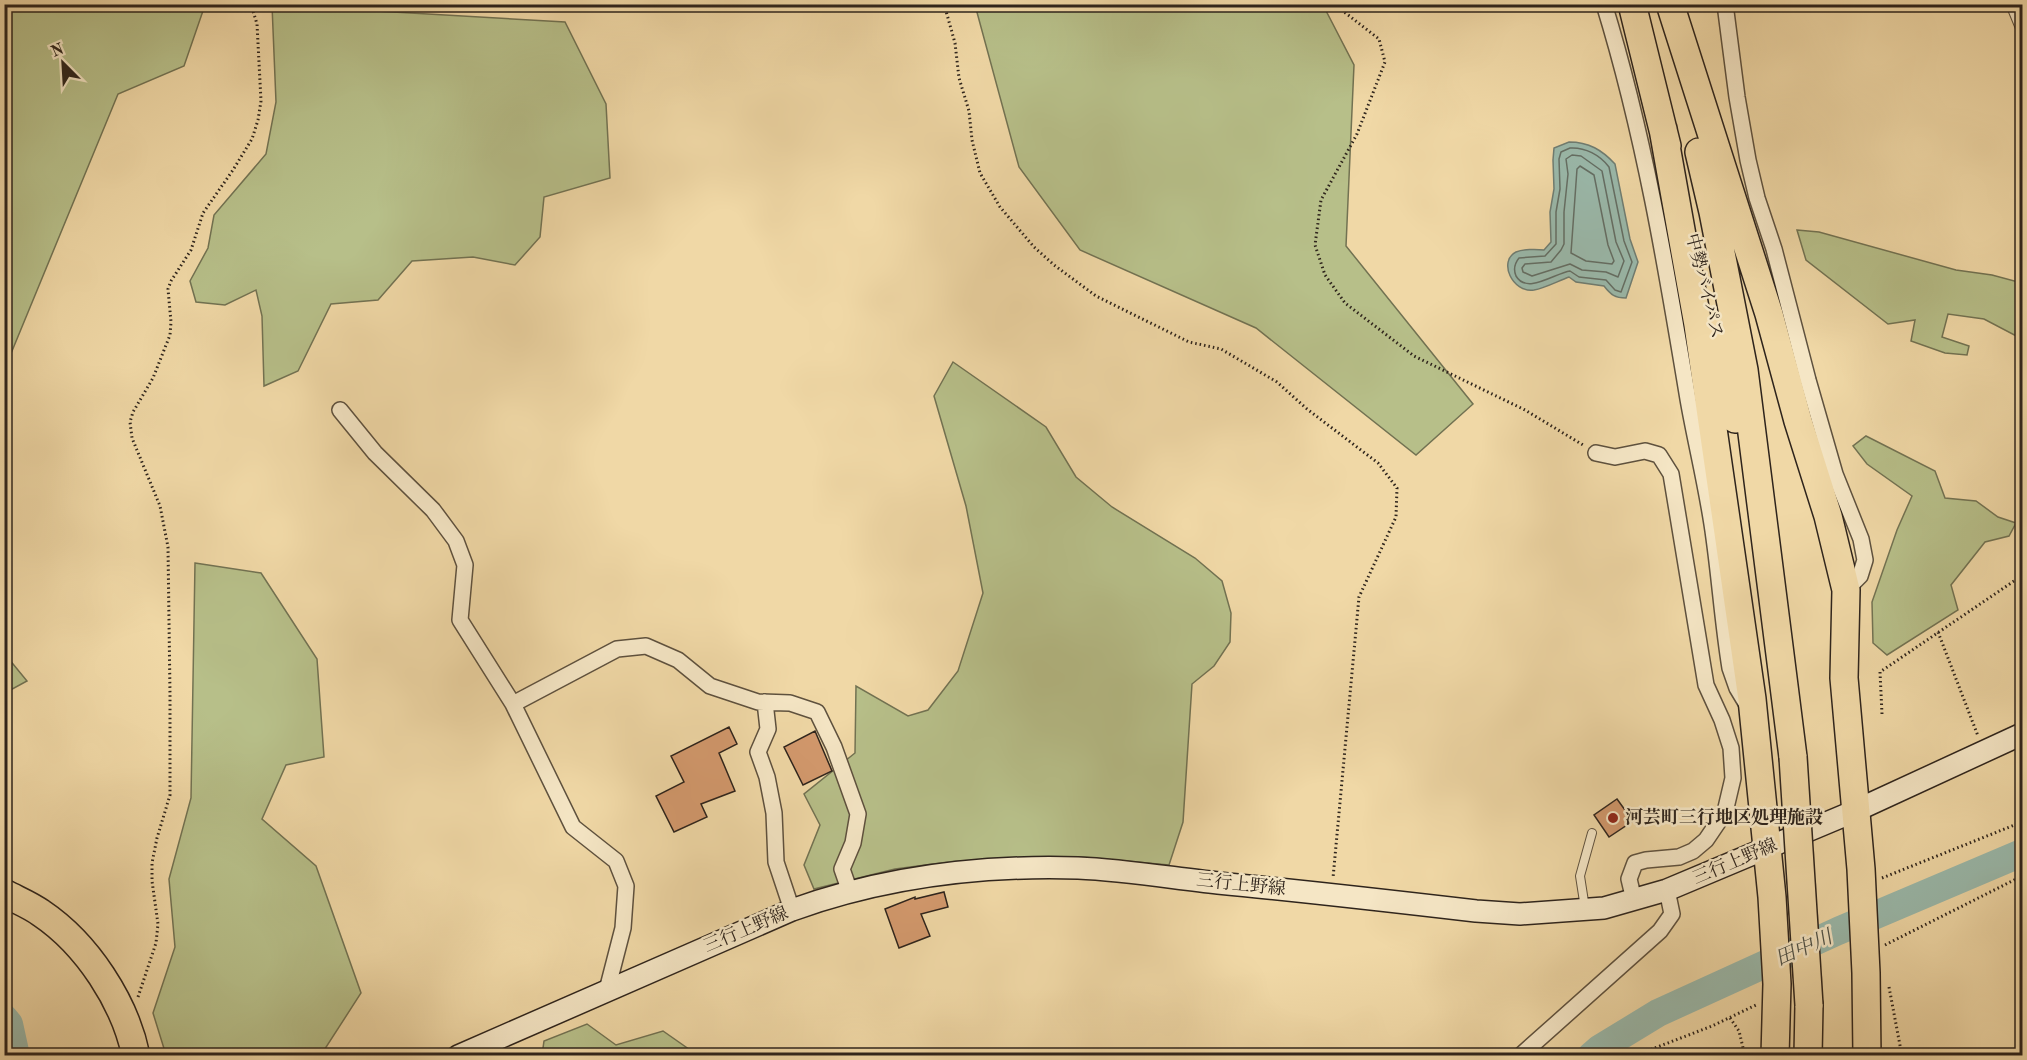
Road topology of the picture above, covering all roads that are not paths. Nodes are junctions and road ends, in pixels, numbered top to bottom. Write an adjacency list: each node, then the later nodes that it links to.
1 (1604, 4): 14 (street)
2 (1632, 4): 7 (highway, 中勢バイパス)
3 (1667, 4): 10 (highway, 中勢バイパス); 11 (highway)
4 (1725, 4): 11 (street)
5 (2010, 4): 6 (lane)
6 (2022, 33)
7 (1663, 129): 10 (highway, 中勢バイパス); 14 (highway)
8 (340, 411): 13 (street)
9 (1596, 453): 22 (street)
10 (1770, 570): 30 (highway, 中勢バイパス, bridge)
11 (1846, 590): 16 (highway)
12 (765, 702): 13 (street); 20 (street); 24 (street)
13 (513, 704): 25 (street)
14 (1753, 716): 18 (highway)
15 (2022, 734): 16 (main road, 三行上野線)
16 (1855, 811): 18 (main road, 三行上野線); 31 (highway)
17 (1592, 833): 23 (lane)
18 (1768, 848): 19 (main road, 三行上野線); 29 (highway)
19 (1667, 890): 22 (main road, 三行上野線); 28 (street)
20 (850, 892): 23 (main road, 三行上野線); 24 (main road, 三行上野線)
21 (4, 893): 26 (highway)
22 (1634, 900): 23 (main road, 三行上野線)
23 (1585, 909)
24 (792, 910): 25 (main road, 三行上野線)
25 (607, 990): 27 (main road, 三行上野線)
26 (136, 1056)
27 (458, 1056)
28 (1520, 1056)
29 (1775, 1056)
30 (1808, 1056)
31 (1867, 1056)

